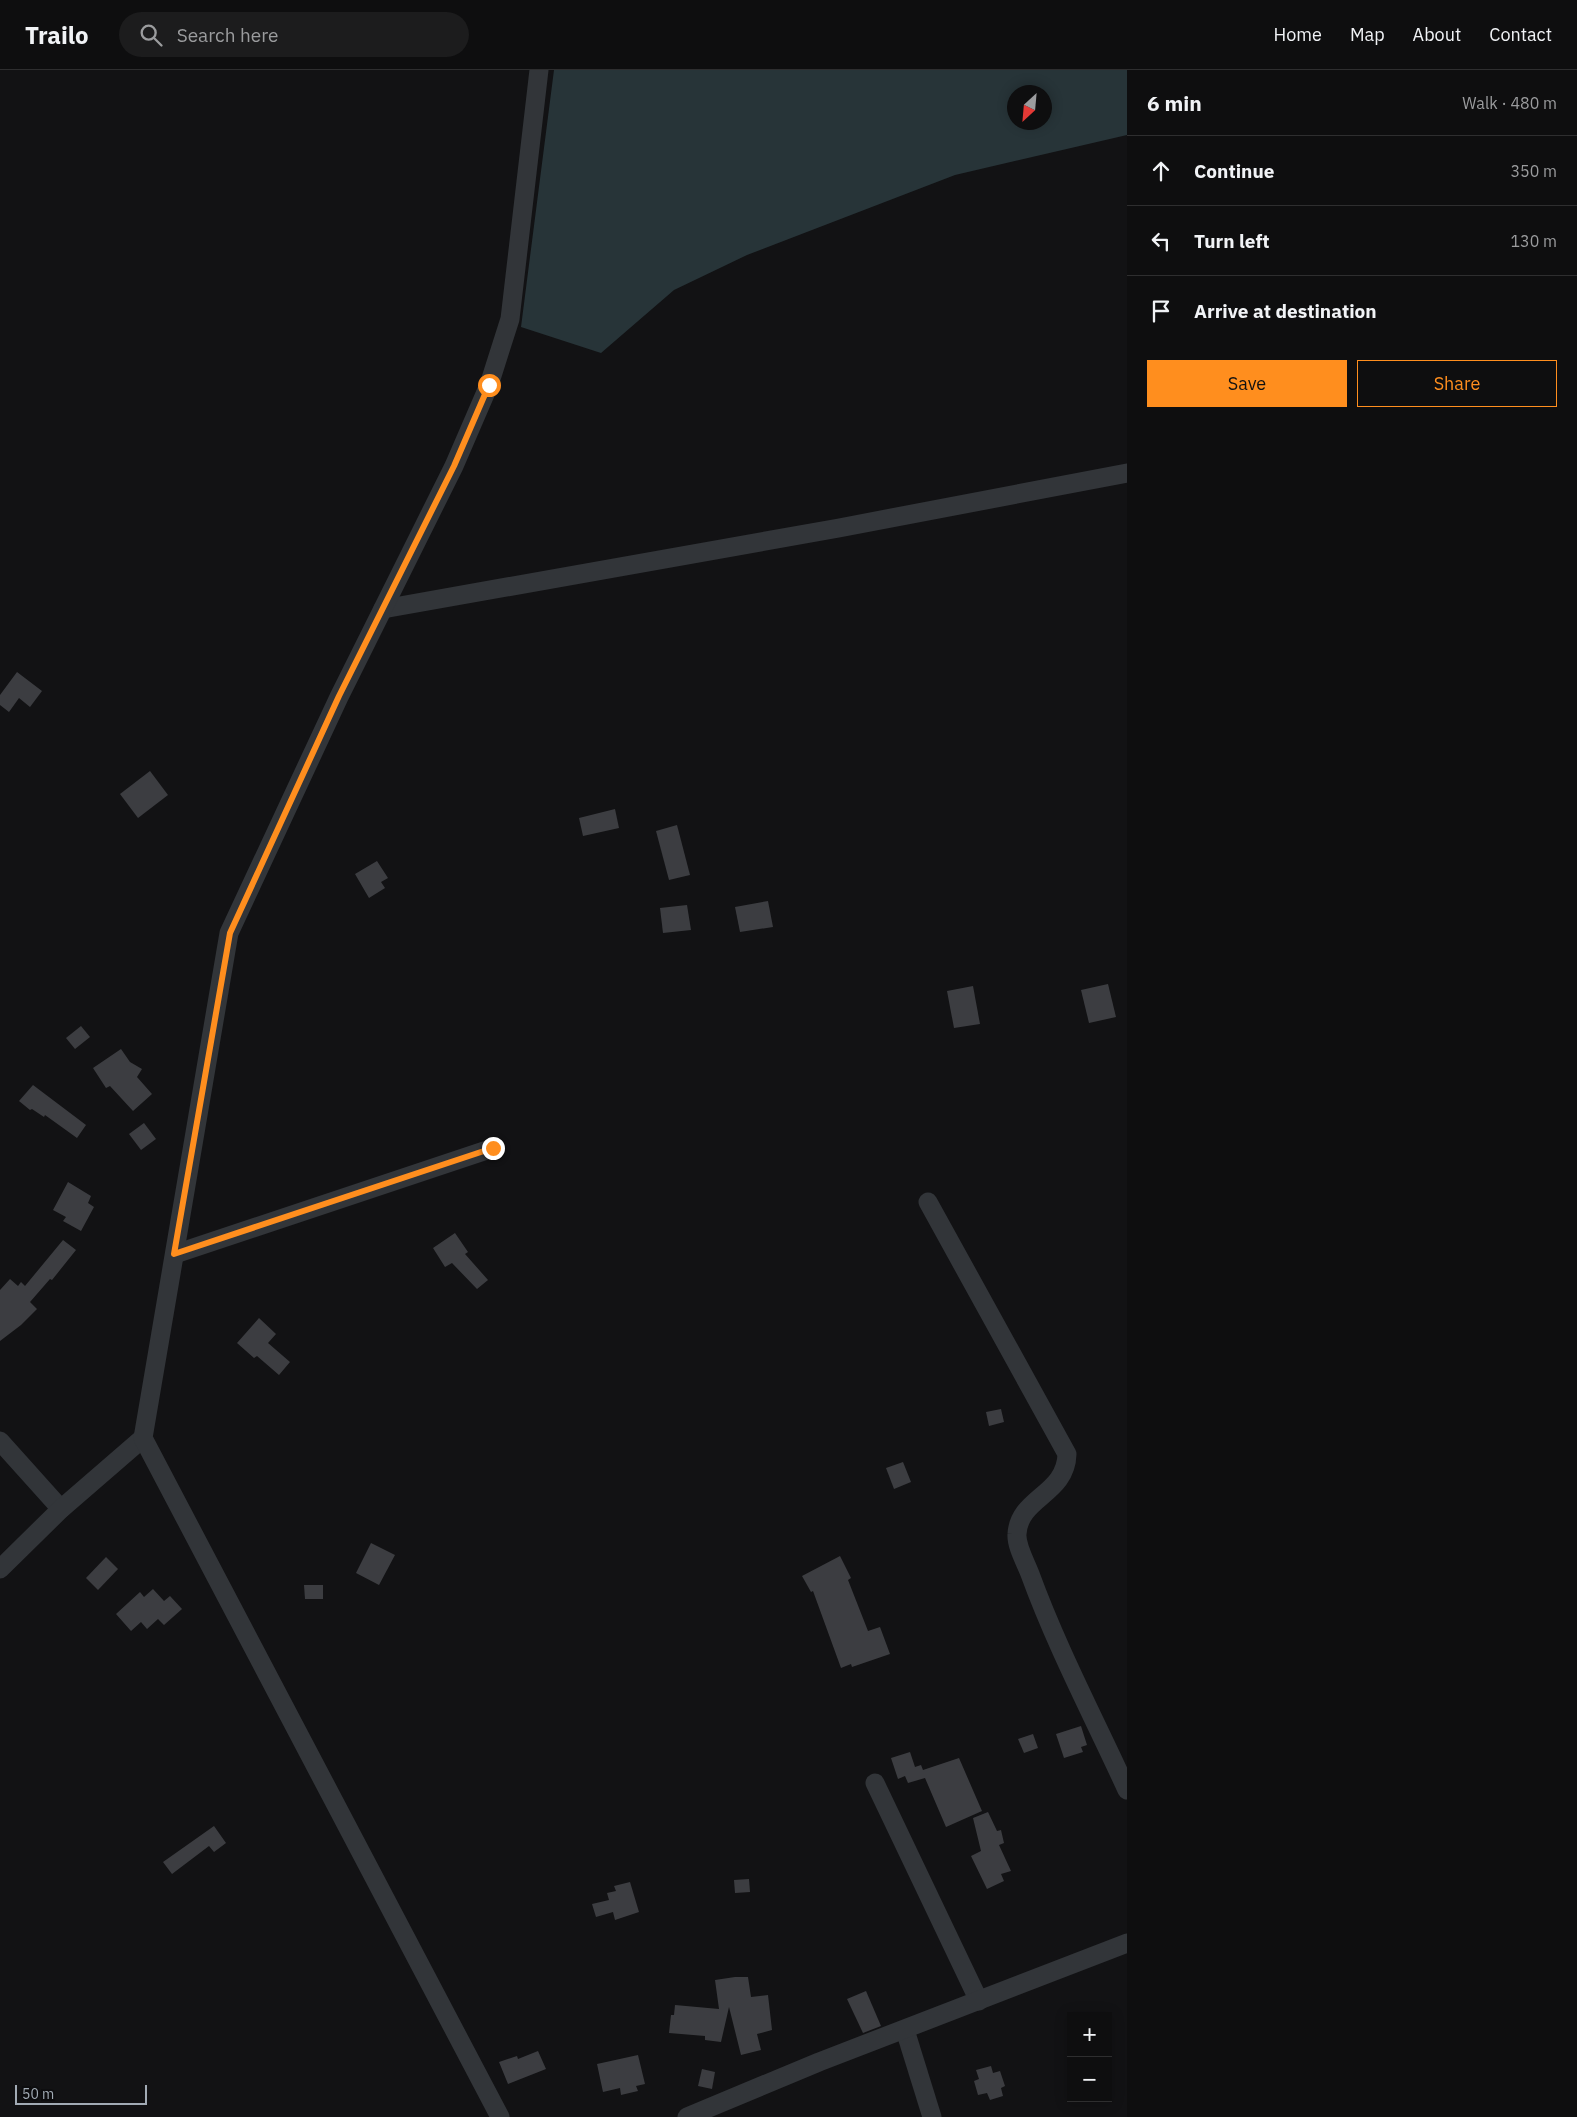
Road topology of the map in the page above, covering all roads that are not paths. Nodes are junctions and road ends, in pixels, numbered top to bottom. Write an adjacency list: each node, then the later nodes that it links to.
1 (540, 70): 3 (street)
2 (1127, 473): 3 (street)
3 (383, 609): 6 (street)
4 (493, 1148): 6 (street)
5 (928, 1202): 12 (street)
6 (174, 1254): 7 (street)
7 (143, 1438): 9 (street); 16 (street)
8 (0, 1441): 9 (street)
9 (61, 1509): 10 (street)
10 (0, 1569)
11 (875, 1782): 14 (street)
12 (1127, 1790)
13 (1127, 1942): 14 (street)
14 (979, 2001): 15 (street)
15 (905, 2030): 17 (street); 18 (street)
16 (500, 2117)
17 (686, 2117)
18 (932, 2117)

